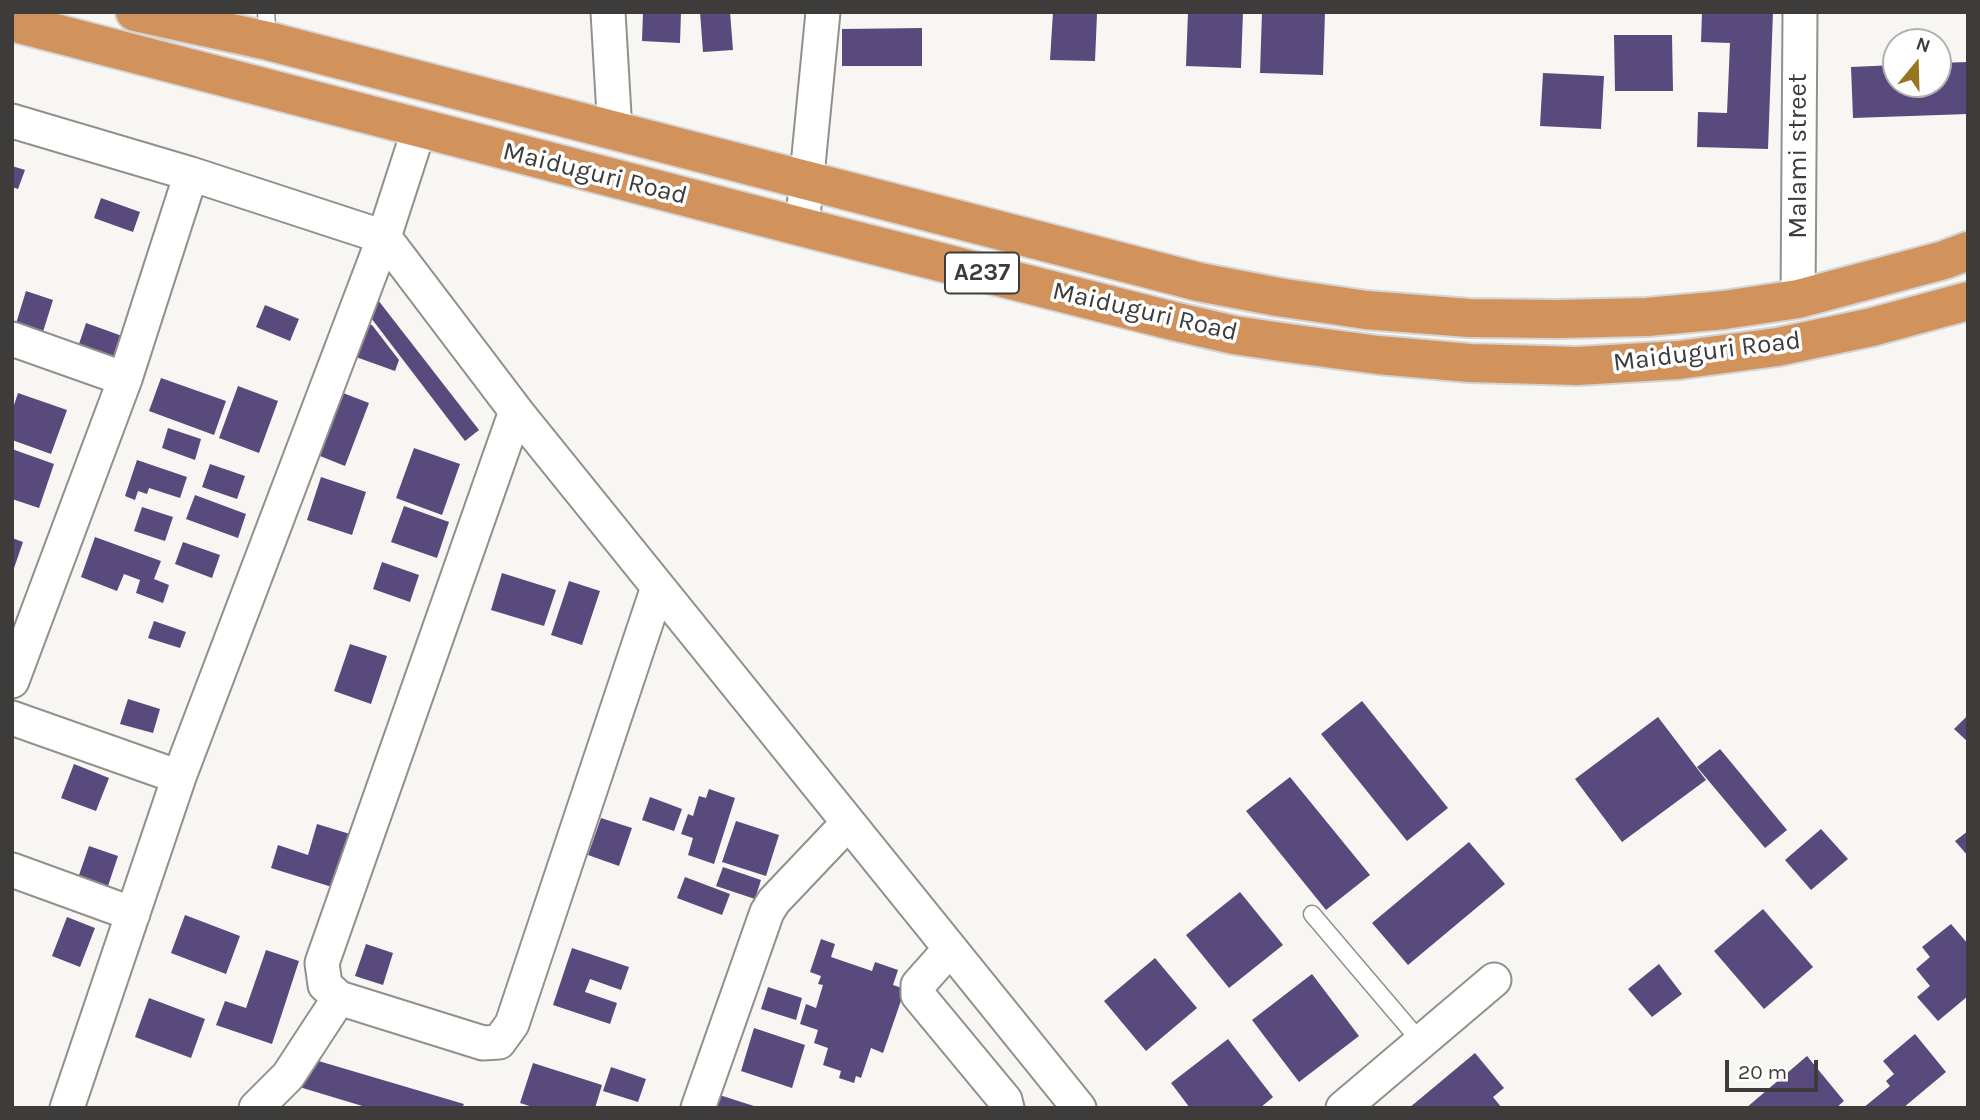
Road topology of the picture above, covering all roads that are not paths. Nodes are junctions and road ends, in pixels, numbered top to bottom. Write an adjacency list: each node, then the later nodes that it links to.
1 (135, 12): 6 (highway, Maiduguri Road / A237)
2 (608, 12): 9 (street)
3 (823, 12): 11 (street)
4 (1800, 12): 15 (street, Malami street)
5 (12, 22): 8 (highway, Maiduguri Road / A237)
6 (267, 27): 9 (highway, Maiduguri Road / A237)
7 (12, 121): 10 (street)
8 (419, 129): 12 (highway, Maiduguri Road / A237); 13 (street)
9 (615, 132): 11 (highway, Maiduguri Road / A237)
10 (191, 174): 13 (street); 18 (street)
11 (806, 181): 12 (street); 15 (highway, Maiduguri Road / A237)
12 (802, 227): 16 (highway, Maiduguri Road / A237)
13 (384, 237): 19 (street); 23 (street)
14 (1968, 251): 15 (highway, Maiduguri Road / A237)
15 (1798, 299)
16 (1968, 301)
17 (12, 339): 18 (street)
18 (125, 379): 21 (street)
19 (516, 411): 20 (street); 30 (street)
20 (658, 587): 24 (street); 30 (street)
21 (12, 681)
22 (12, 718): 23 (street)
23 (179, 777): 26 (street)
24 (848, 823): 28 (street); 34 (street)
25 (12, 870): 26 (street)
26 (133, 914): 32 (street)
27 (1312, 914): 31 (lane)
28 (950, 949): 35 (street); 36 (street)
29 (1494, 980): 31 (street)
30 (340, 998): 33 (street)
31 (1421, 1042): 37 (street)
32 (67, 1108)
33 (256, 1108)
34 (698, 1108)
35 (1007, 1108)
36 (1079, 1108)
37 (1343, 1108)

